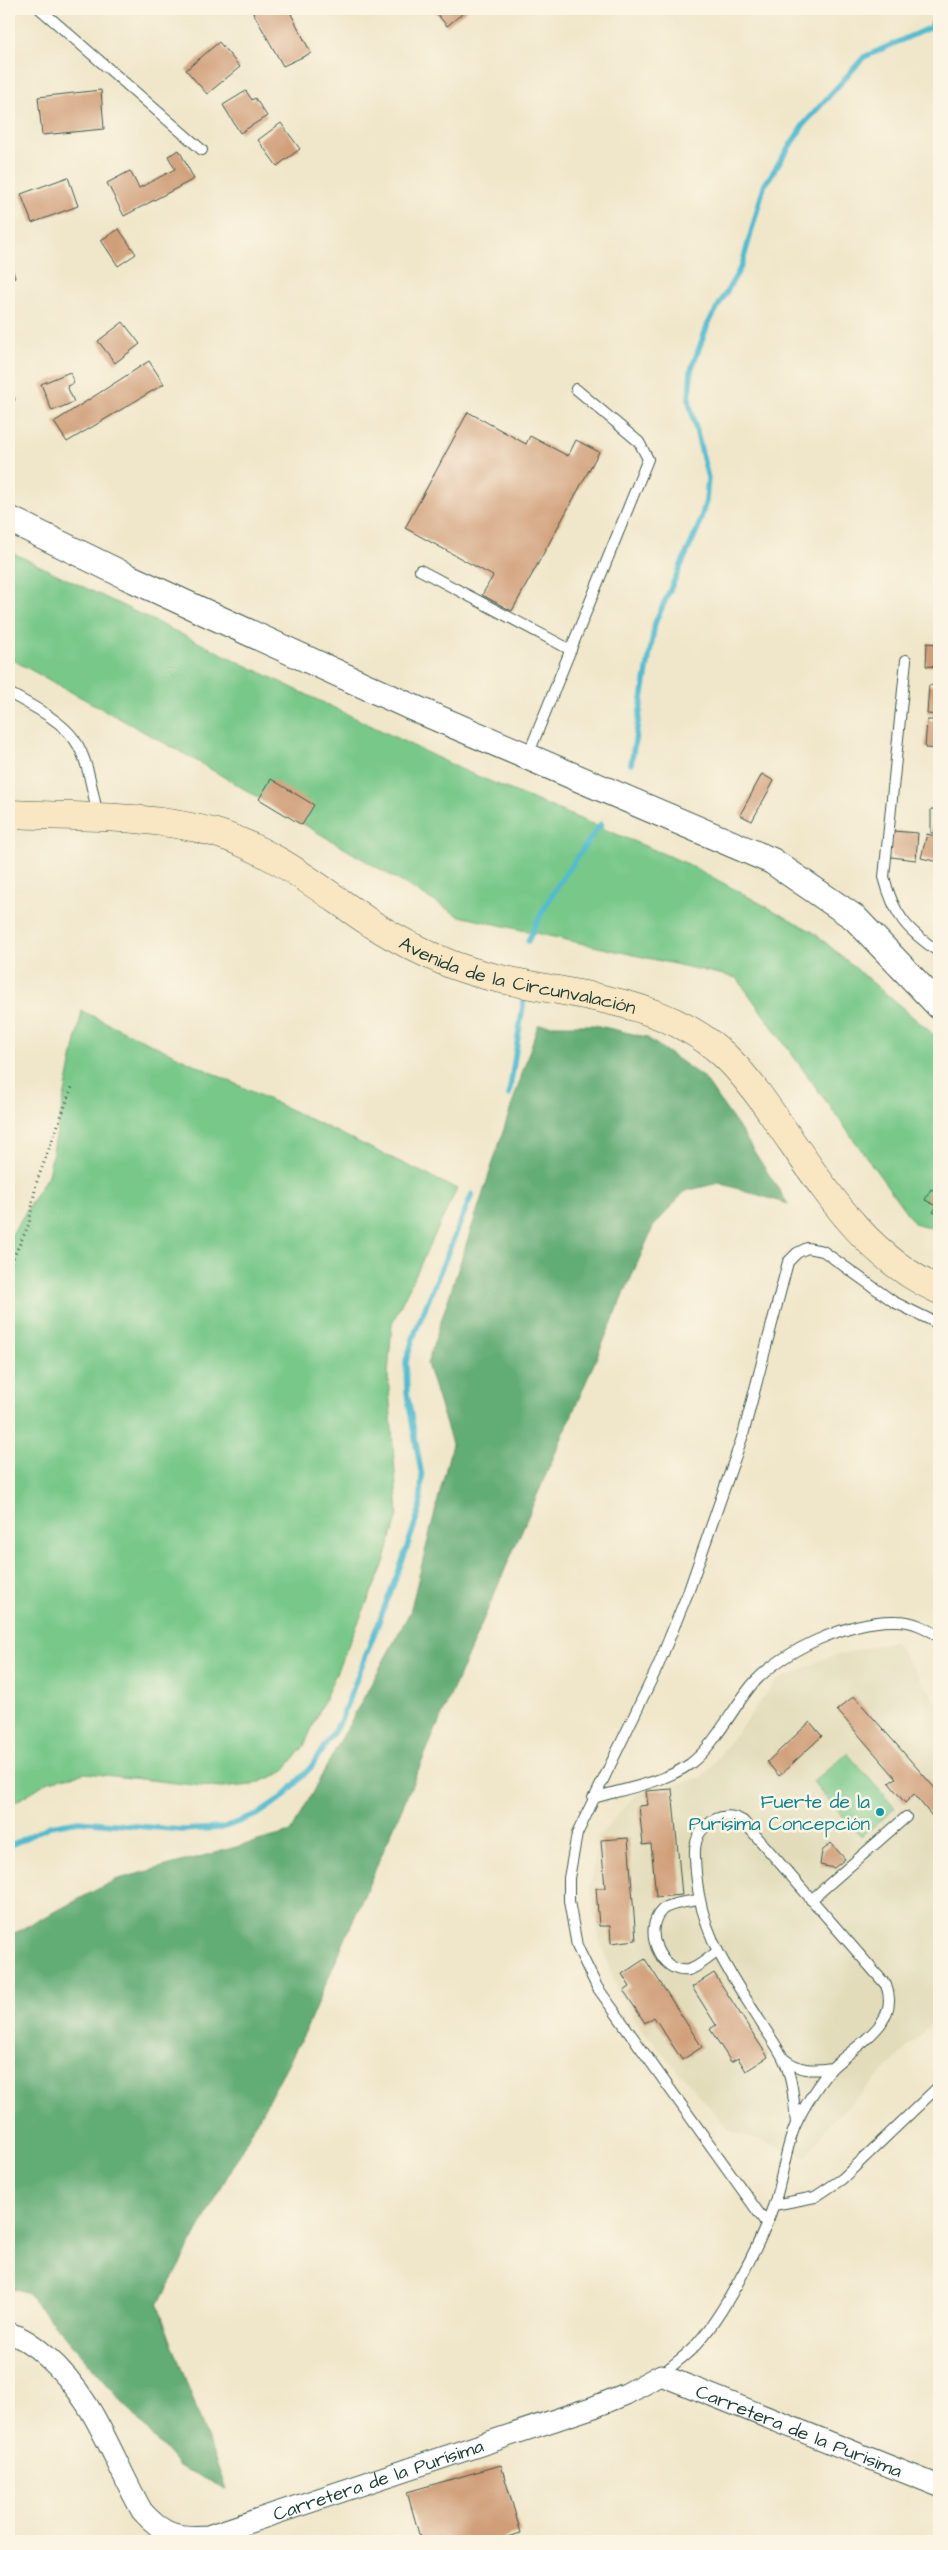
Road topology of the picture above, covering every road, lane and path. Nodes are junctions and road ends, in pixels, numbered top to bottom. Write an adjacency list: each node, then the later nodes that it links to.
1 (40, 9): 2 (lane)
2 (202, 150)
3 (576, 389): 6 (lane)
4 (9, 519): 9 (street)
5 (420, 570): 6 (lane)
6 (571, 650): 9 (lane)
7 (906, 660): 12 (lane)
8 (9, 693): 11 (lane)
9 (528, 756): 13 (street)
10 (9, 814): 11 (main road, Avenida de la Circunvalación)
11 (98, 818): 16 (main road, Avenida de la Circunvalación)
12 (939, 952)
13 (939, 1006)
14 (72, 1087): 15 (path)
15 (9, 1268)
16 (939, 1290)
17 (939, 1324): 19 (lane)
18 (939, 1636): 19 (lane)
19 (593, 1798): 29 (lane)
20 (906, 1816): 22 (lane)
21 (698, 1900): 22 (lane); 23 (lane); 23 (lane)
22 (811, 1900): 25 (lane)
23 (717, 1952): 24 (lane)
24 (784, 2058): 25 (lane); 27 (lane)
25 (832, 2068): 27 (lane)
26 (939, 2086): 28 (lane)
27 (796, 2124): 28 (lane)
28 (774, 2205): 29 (lane)
29 (766, 2223): 31 (lane)
30 (9, 2333): 33 (street, Carretera de la Purísima)
31 (661, 2375): 32 (street, Carretera de la Purisima); 33 (street, Carretera de la Purísima)
32 (939, 2486)
33 (199, 2539)

